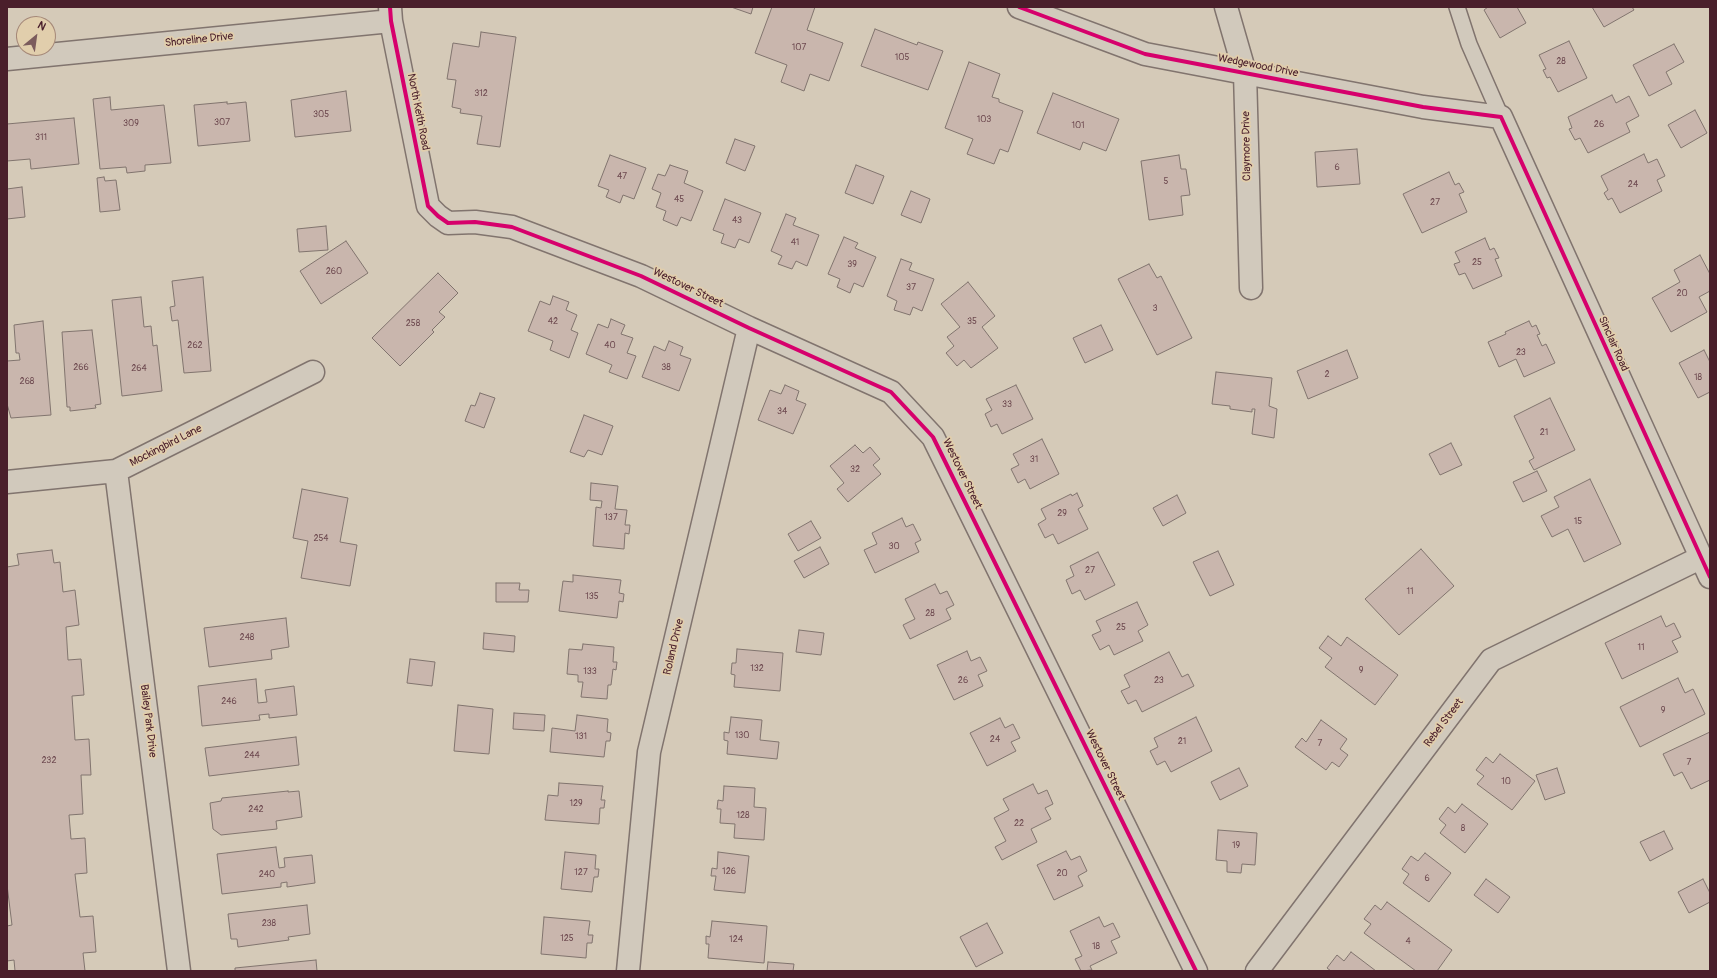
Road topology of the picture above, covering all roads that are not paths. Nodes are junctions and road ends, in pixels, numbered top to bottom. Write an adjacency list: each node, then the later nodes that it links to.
1 (1019, 7): 6 (street, Wedgewood Drive)
2 (1226, 7): 6 (street, Claymore Drive)
3 (1457, 7): 7 (lane)
4 (391, 14): 5 (street, Shoreline Drive); 8 (street, North Keith Road)
5 (7, 59)
6 (1245, 73): 7 (street, Wedgewood Drive); 9 (street, Claymore Drive)
7 (1501, 117): 14 (street, Sinclair Road)
8 (438, 216): 10 (street, Westover Street)
9 (1251, 288)
10 (749, 328): 17 (street, Roland Drive); 18 (street, Westover Street)
11 (314, 372): 12 (street, Mockingbird Lane)
12 (116, 471): 13 (street, Mockingbird Lane); 16 (street, Bailey Park Drive)
13 (7, 482)
14 (1700, 558): 15 (street, Sinclair Road); 19 (street, Rebel Street)
15 (1710, 577)
16 (179, 971)
17 (628, 971)
18 (1196, 971)
19 (1257, 971)

